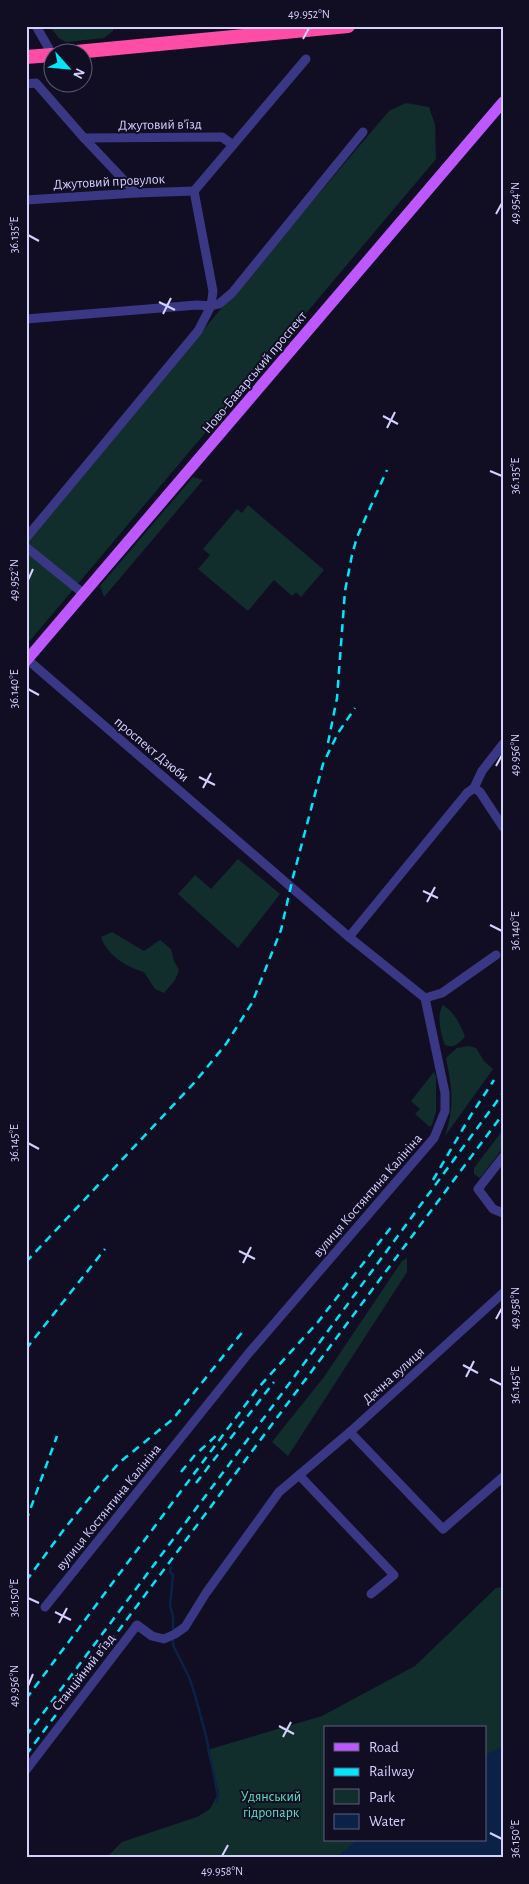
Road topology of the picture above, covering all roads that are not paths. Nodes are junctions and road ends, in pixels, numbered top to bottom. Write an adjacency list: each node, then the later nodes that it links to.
1 (348, 26): 5 (highway)
2 (26, 27): 3 (street)
3 (36, 27): 4 (street)
4 (45, 42)
5 (92, 50)
6 (42, 56): 7 (highway)
7 (26, 57)
8 (306, 59): 13 (street)
9 (26, 84): 12 (street)
10 (503, 102): 21 (main road, Ново-Баварський проспект)
11 (363, 132): 17 (street)
12 (84, 138): 13 (street, Джутовий в’їзд); 15 (street)
13 (233, 145): 14 (street)
14 (194, 191): 15 (street, Джутовий провулок); 17 (street)
15 (136, 193): 16 (street, Джутовий провулок)
16 (26, 200)
17 (211, 306): 18 (street); 19 (street)
18 (26, 319)
19 (26, 538)
20 (26, 547): 21 (street)
21 (84, 594): 22 (main road, Ново-Баварський проспект)
22 (27, 660): 26 (street, проспект Дзюби)
23 (503, 744): 24 (street)
24 (474, 788): 25 (street); 26 (street)
25 (503, 827)
26 (349, 937): 28 (street)
27 (496, 955): 28 (street)
28 (424, 998): 36 (street, вулиця Костянтина Калініна)
29 (503, 1157): 30 (street)
30 (503, 1213)
31 (503, 1293): 32 (street, Дачна вулиця)
32 (350, 1432): 33 (street, Дачна вулиця); 34 (street)
33 (299, 1475): 35 (street); 37 (street, Дачна вулиця)
34 (503, 1477)
35 (371, 1594)
36 (46, 1608)
37 (171, 1636): 38 (street, Станційний в’їзд)
38 (26, 1770)

